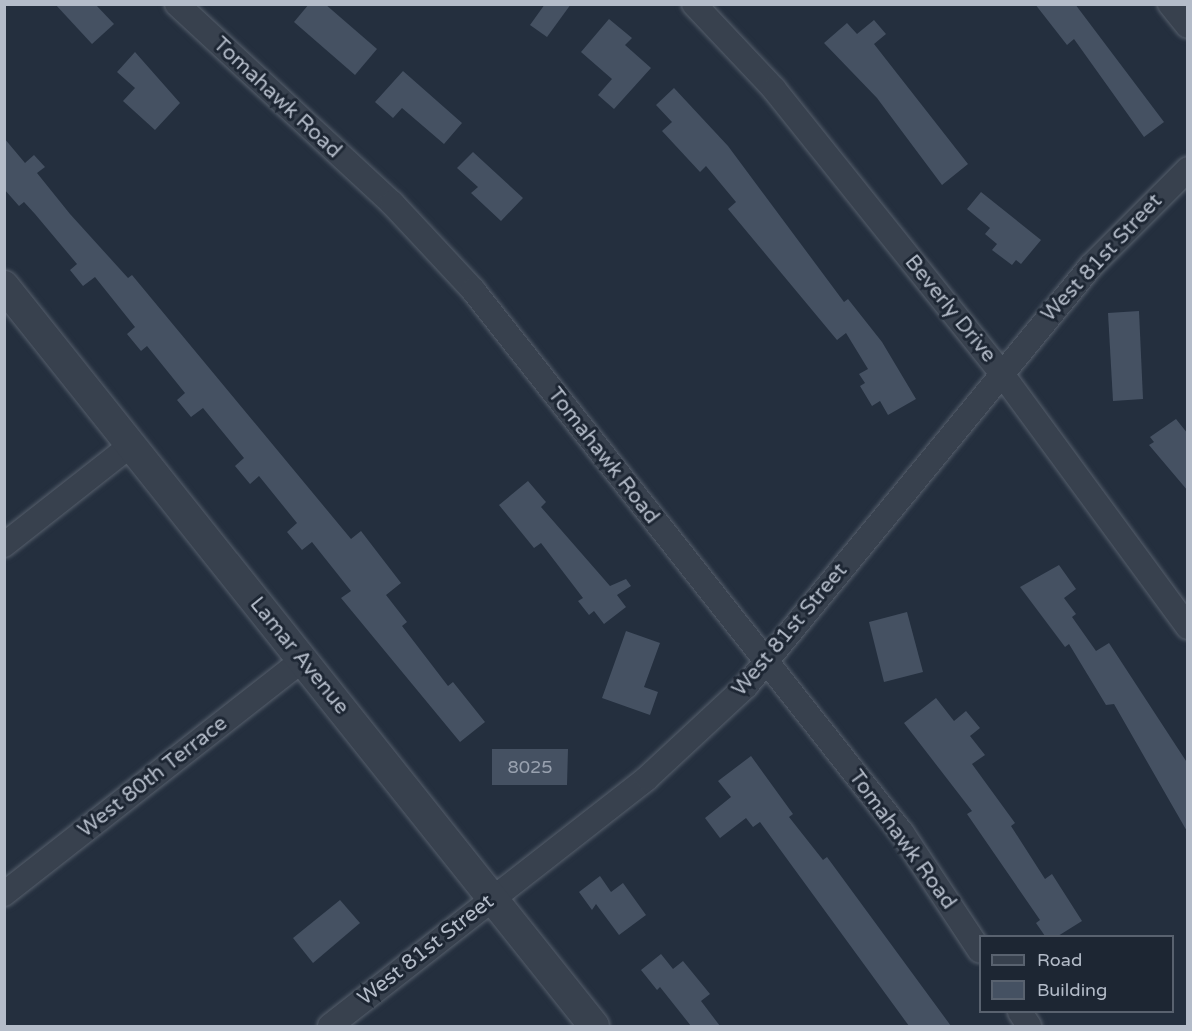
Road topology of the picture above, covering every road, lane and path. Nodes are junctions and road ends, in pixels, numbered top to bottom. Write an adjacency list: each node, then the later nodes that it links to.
1 (177, 4): 12 (street, Tomahawk Road)
2 (694, 4): 7 (street, Beverly Drive)
3 (1170, 4): 4 (street)
4 (1188, 26)
5 (1188, 169): 7 (street, West 81st Street)
6 (4, 286): 8 (street, Lamar Avenue)
7 (1002, 374): 10 (street, Beverly Drive); 12 (street, West 81st Street)
8 (131, 445): 9 (street); 11 (street, Lamar Avenue)
9 (4, 545)
10 (1188, 627)
11 (302, 660): 13 (street, West 80th Terrace); 14 (street, Lamar Avenue)
12 (767, 662): 14 (street, West 81st Street); 15 (street, Tomahawk Road)
13 (4, 894)
14 (492, 898): 17 (street, West 81st Street); 18 (street, Lamar Avenue)
15 (979, 948)
16 (1021, 1013): 19 (street)
17 (330, 1026)
18 (594, 1026)
19 (1029, 1026)

